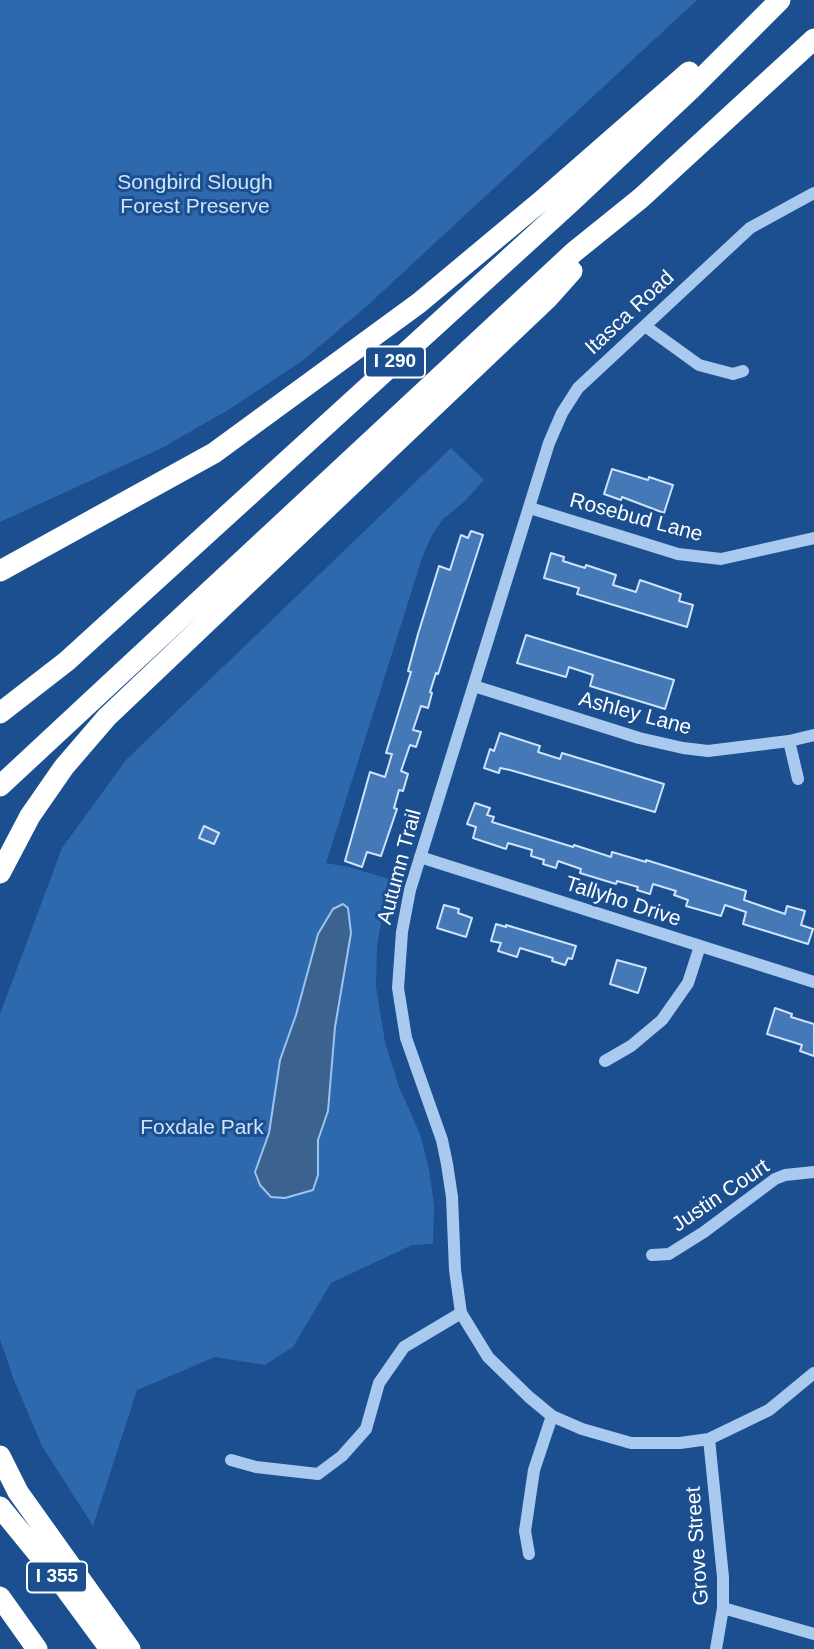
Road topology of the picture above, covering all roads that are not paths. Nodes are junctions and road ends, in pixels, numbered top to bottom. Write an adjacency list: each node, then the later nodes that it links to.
1 (779, 0): 9 (highway); 11 (highway, I 290)
2 (814, 38): 4 (highway, I 290)
3 (814, 193): 5 (street, Itasca Road)
4 (641, 198): 15 (highway, I 290); 17 (highway)
5 (645, 326): 6 (street); 7 (street, Itasca Road)
6 (743, 370)
7 (530, 508): 8 (street, Rosebud Lane); 10 (street, Autumn Trail)
8 (814, 538)
9 (0, 571)
10 (474, 687): 13 (street, Ashley Lane); 16 (street, Autumn Trail)
11 (0, 713)
12 (814, 735): 13 (street, Ashley Lane)
13 (789, 741): 14 (street)
14 (798, 779)
15 (0, 786)
16 (420, 857): 18 (street, Tallyho Drive); 23 (street, Autumn Trail)
17 (0, 873)
18 (700, 946): 19 (street, Tallyho Drive); 20 (street)
19 (814, 982)
20 (605, 1060)
21 (814, 1172): 22 (street, Justin Court)
22 (652, 1255)
23 (461, 1313): 25 (street, Autumn Trail); 28 (street)
24 (814, 1373): 26 (street, Autumn Trail)
25 (552, 1416): 26 (street, Autumn Trail); 30 (street)
26 (709, 1439): 32 (street, Grove Street)
27 (0, 1457): 36 (highway)
28 (231, 1460)
29 (0, 1507): 35 (highway, I 355)
30 (528, 1554)
31 (0, 1597): 34 (highway, I 355)
32 (723, 1608): 33 (street); 37 (street, Grove Street)
33 (814, 1633)
34 (37, 1649)
35 (110, 1649)
36 (130, 1649)
37 (716, 1649)

